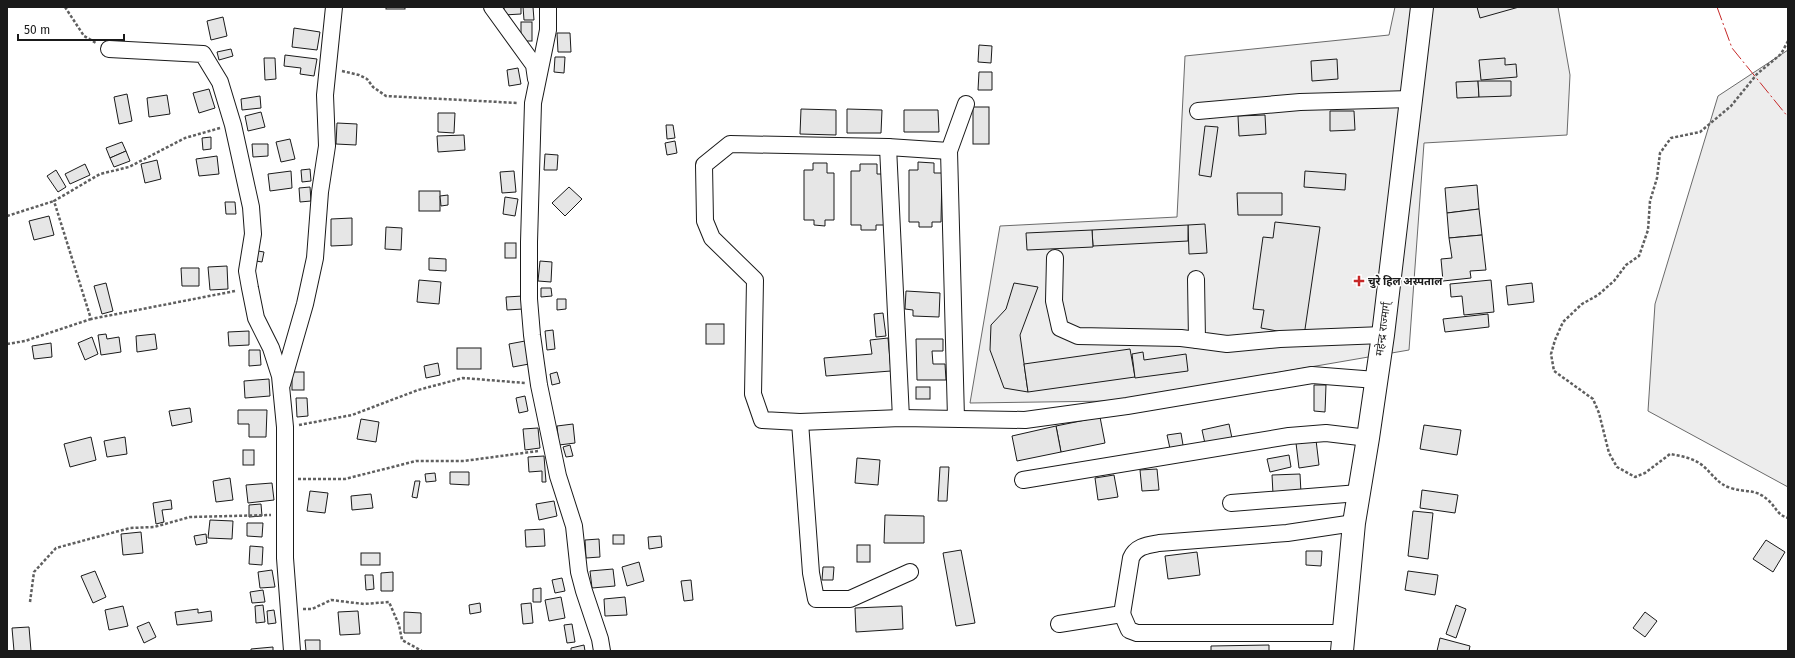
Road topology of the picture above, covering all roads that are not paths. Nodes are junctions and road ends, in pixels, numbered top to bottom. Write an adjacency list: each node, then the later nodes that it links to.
1 (334, 7): 17 (street)
2 (492, 7): 6 (street)
3 (548, 7): 6 (street)
4 (1422, 7): 7 (highway, महेन्द्र राज्मार्ग्)
5 (109, 49): 17 (street)
6 (536, 85): 31 (street)
7 (1411, 99): 9 (street); 14 (highway, महेन्द्र राज्मार्ग्)
8 (966, 104): 11 (street)
9 (1198, 111)
10 (888, 147): 11 (street); 18 (street); 20 (street)
11 (949, 151): 19 (street)
12 (1055, 258): 15 (street)
13 (1196, 279): 15 (street)
14 (1383, 335): 15 (street); 16 (highway, महेन्द्र राज्मार्ग्)
15 (1197, 340)
16 (1376, 380): 19 (street); 21 (highway, महेन्द्र राज्मार्ग्)
17 (281, 387): 30 (street)
18 (901, 418): 19 (street); 20 (street)
19 (956, 418)
20 (800, 422): 26 (street)
21 (1368, 438): 22 (street); 23 (highway, महेन्द्र राज्मार्ग्)
22 (1023, 480)
23 (1359, 493): 24 (street); 25 (highway, महेन्द्र राज्मार्ग्)
24 (1231, 503)
25 (1354, 524): 27 (street); 29 (highway, महेन्द्र राज्मार्ग्)
26 (910, 572)
27 (1122, 614): 28 (street); 29 (street)
28 (1059, 624)
29 (1343, 642)
30 (292, 651)
31 (602, 651)

